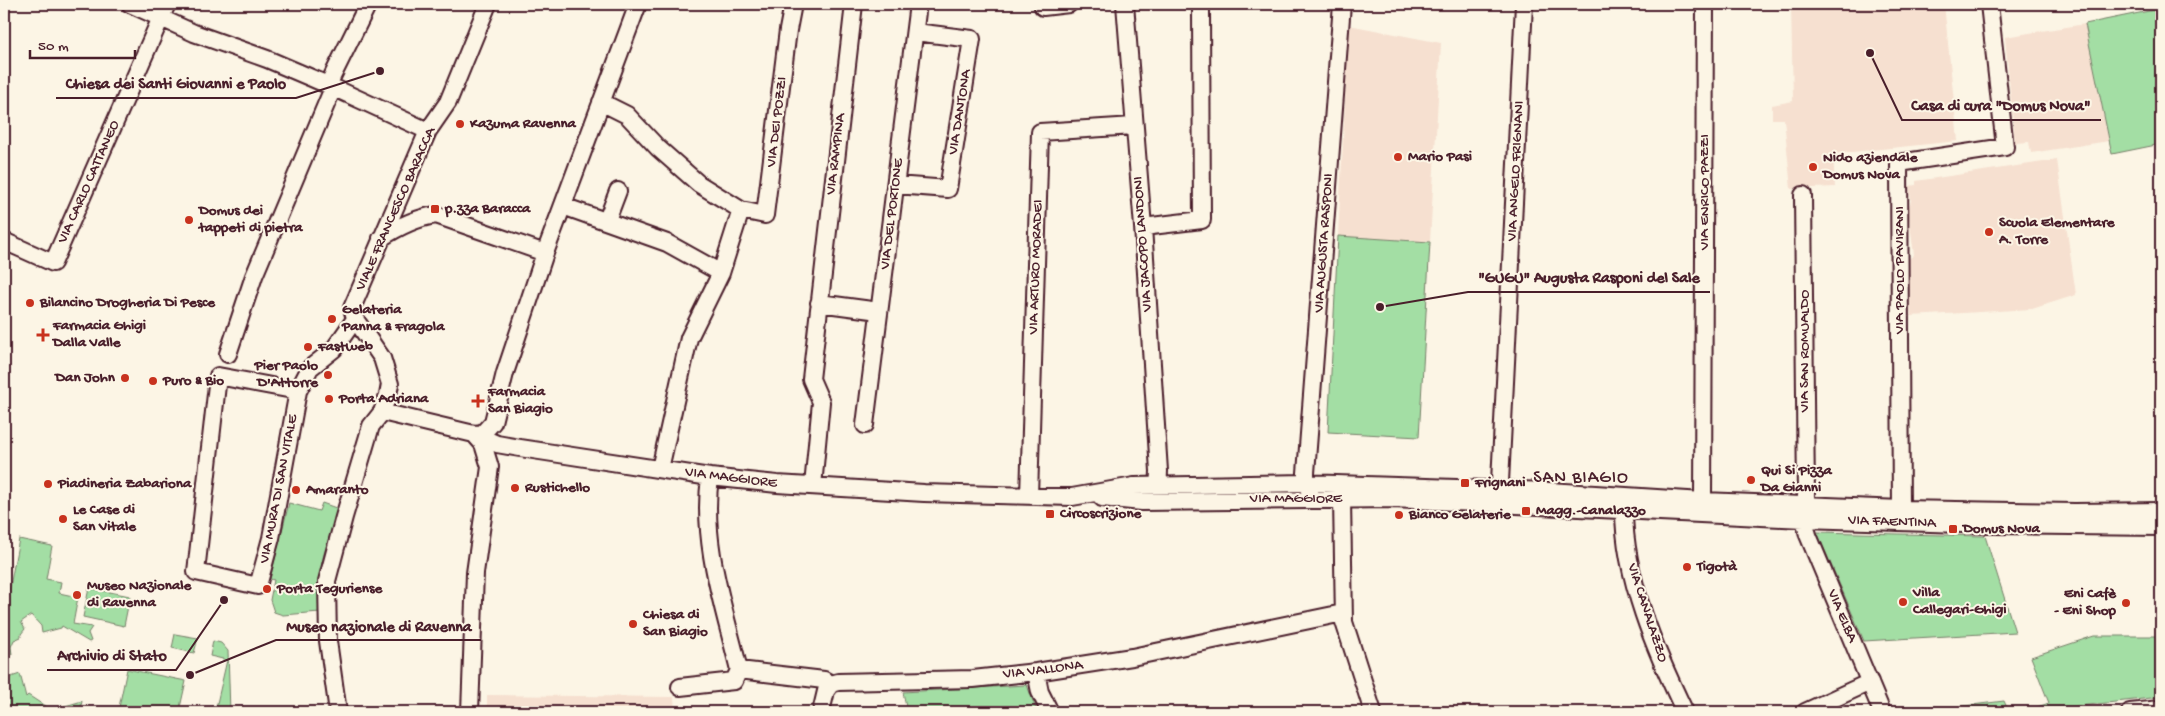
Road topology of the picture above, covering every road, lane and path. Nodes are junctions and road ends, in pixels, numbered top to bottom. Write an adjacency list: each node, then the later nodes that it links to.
1 (130, 4): 15 (street)
2 (368, 4): 18 (street)
3 (488, 4): 21 (street, VIALE FRANCESCO BARACCA)
4 (638, 4): 19 (street)
5 (793, 4): 26 (street, VIA DEI POZZI)
6 (854, 4): 33 (street, VIA RAMPINA)
7 (918, 4): 17 (street, VIA DEL PORTONE)
8 (1069, 4): 14 (street)
9 (1125, 4): 20 (street, VIA JACOPO LANDONI)
10 (1342, 4): 46 (street, VIA AUGUSTA RASPONI)
11 (1524, 4): 50 (street, VIA ANGELO FRIGNANI)
12 (1705, 4): 55 (street, VIA ENRICO PAZZI)
13 (1989, 4): 59 (street, VIA PAOLO PAVIRANI)
14 (1043, 7)
15 (164, 11): 18 (street); 30 (street, VIA CARLO CATTANEO)
16 (1201, 12): 28 (street)
17 (915, 32): 22 (street, VIA DEL PORTONE); 22 (street, VIA DANTONA)
18 (330, 86): 21 (street); 36 (street)
19 (601, 102): 25 (street); 26 (street)
20 (1134, 126): 28 (street, VIA JACOPO LANDONI); 51 (street, VIA ARTURO MORADEI)
21 (428, 131): 29 (street, VIALE FRANCESCO BARACCA)
22 (896, 186): 34 (street, VIA DEL PORTONE)
23 (618, 191): 27 (street)
24 (1804, 195): 61 (street, VIA SAN ROMUALDO)
25 (563, 206): 27 (street); 31 (street)
26 (741, 210): 32 (street)
27 (607, 220): 32 (street)
28 (1143, 227): 47 (street, VIA JACOPO LANDONI)
29 (381, 238): 31 (street); 35 (street, VIALE FRANCESCO BARACCA)
30 (4, 241)
31 (546, 253): 39 (street)
32 (721, 273): 44 (street)
33 (819, 304): 34 (street); 48 (street, VIA RAMPINA)
34 (880, 311): 40 (street, VIA DEL PORTONE)
35 (355, 319): 37 (street, VIA MURA DI SAN VITALE); 38 (street)
36 (228, 354)
37 (298, 391): 37 (street, VIA MURA DI SAN VITALE)
38 (382, 412): 41 (street, VIA MAGGIORE); 70 (street)
39 (492, 422): 41 (street); 42 (street)
40 (864, 425)
41 (474, 434): 42 (street, VIA MAGGIORE); 43 (street)
42 (520, 448): 43 (street); 44 (street, VIA MAGGIORE)
43 (490, 468): 71 (street)
44 (660, 470): 45 (street, VIA MAGGIORE)
45 (710, 477): 48 (street, VIA MAGGIORE); 64 (street)
46 (1306, 483): 47 (street, VIA MAGGIORE); 49 (street, VIA MAGGIORE); 53 (street)
47 (1159, 485): 52 (street, VIA MAGGIORE); 56 (street)
48 (814, 486): 51 (street, VIA MAGGIORE)
49 (1411, 486): 50 (street, VIA MAGGIORE); 54 (street)
50 (1500, 489): 57 (street, VIA MAGGIORE); 58 (street)
51 (1029, 496): 52 (street, VIA MAGGIORE)
52 (1085, 496): 56 (street, VIA MAGGIORE)
53 (1316, 499): 54 (street, VIA MAGGIORE); 56 (street, VIA MAGGIORE)
54 (1342, 499): 58 (street, VIA MAGGIORE); 63 (street)
55 (1703, 500): 57 (street); 61 (street)
56 (1153, 502)
57 (1624, 503): 58 (street, VIA MAGGIORE); 61 (street, VIA FAENTINA); 75 (street, VIA CANALAZZO)
58 (1508, 504)
59 (1901, 509): 60 (street); 61 (street)
60 (2161, 511)
61 (1805, 512): 62 (street, VIA FAENTINA); 66 (street, VIA ELBA)
62 (2161, 526)
63 (1343, 613): 65 (street, VIA VALLONA); 74 (street)
64 (739, 670): 67 (street, VIA VALLONA); 68 (street)
65 (1036, 672): 67 (street, VIA VALLONA); 73 (street)
66 (1870, 682): 76 (street); 77 (street, VIA ELBA)
67 (831, 684): 72 (street)
68 (680, 686)
69 (2161, 709): 78 (street)
70 (338, 712)
71 (470, 712)
72 (821, 712)
73 (1050, 712)
74 (1373, 712)
75 (1685, 712)
76 (1805, 712)
77 (1882, 712)
78 (2130, 712)

